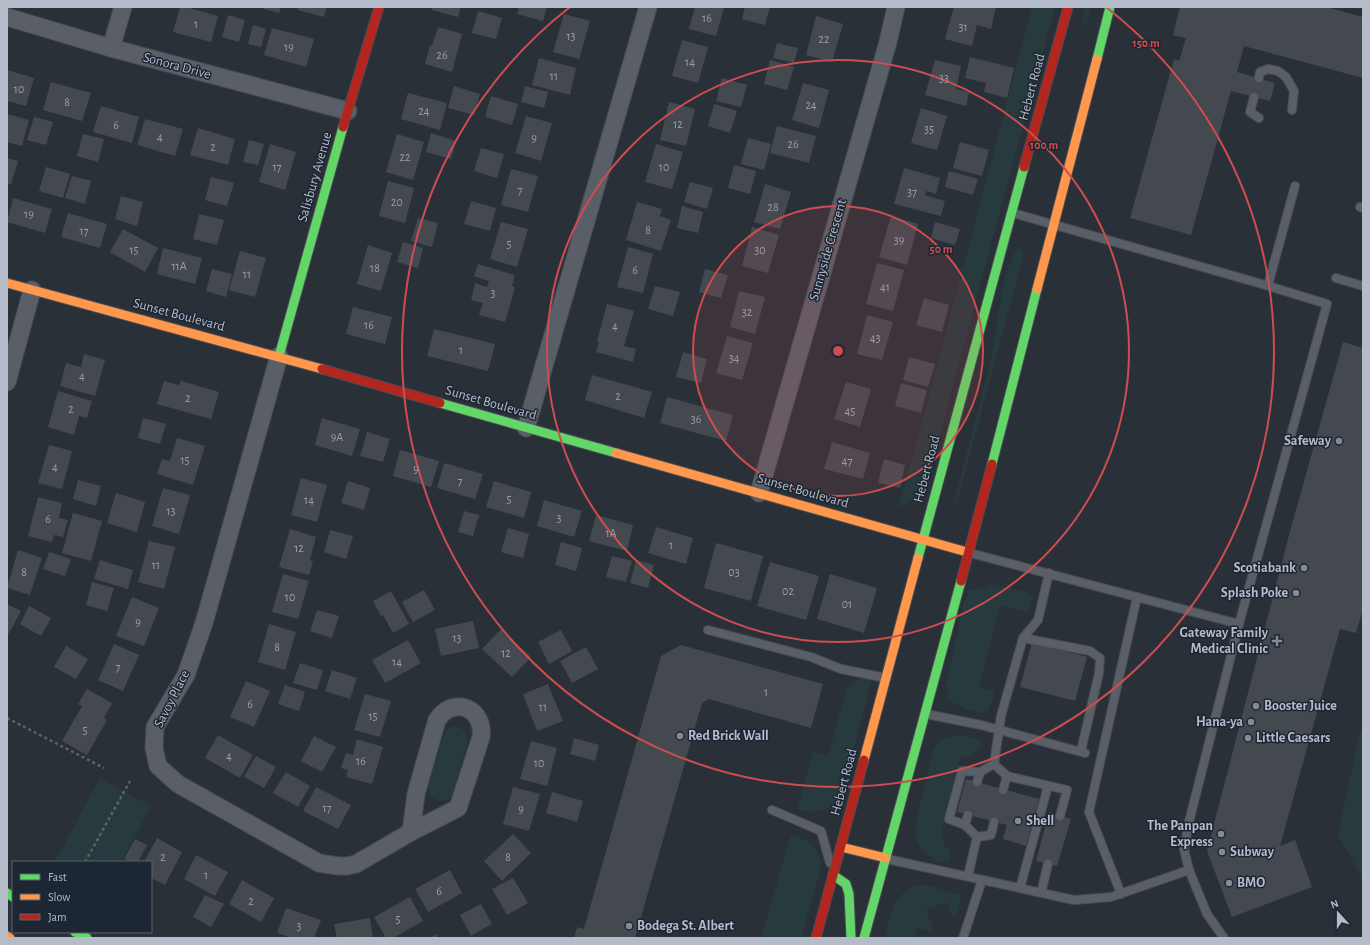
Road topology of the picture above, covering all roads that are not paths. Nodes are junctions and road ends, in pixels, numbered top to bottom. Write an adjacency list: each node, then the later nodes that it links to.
1 (123, 7): 8 (street)
2 (379, 7): 12 (main road, Salisbury Avenue)
3 (648, 7): 24 (street)
4 (896, 7): 25 (street, Sunnyside Crescent)
5 (1068, 7): 15 (main road, Hebert Road)
6 (1110, 7): 16 (main road)
7 (7, 17): 8 (street, Sonora Drive)
8 (111, 48): 12 (street, Sonora Drive)
9 (1259, 78): 11 (lane)
10 (1254, 97): 13 (lane)
11 (1292, 110)
12 (348, 111): 22 (main road, Salisbury Avenue)
13 (1259, 118)
14 (1295, 186): 19 (lane)
15 (1012, 212): 16 (lane); 26 (main road, Hebert Road)
16 (1054, 225): 19 (lane); 27 (main road)
17 (1336, 278): 20 (lane)
18 (7, 283): 21 (main road, Sunset Boulevard)
19 (1268, 285): 30 (lane)
20 (1363, 286)
21 (32, 290): 22 (main road, Sunset Boulevard); 23 (street)
22 (279, 356): 24 (main road, Sunset Boulevard); 47 (street, Savoy Place)
23 (7, 382)
24 (526, 428): 25 (main road, Sunset Boulevard)
25 (758, 493): 26 (main road, Sunset Boulevard)
26 (923, 539): 27 (main road, Sunset Boulevard); 33 (main road, Hebert Road)
27 (967, 552): 28 (lane); 34 (main road)
28 (1049, 573): 29 (lane); 32 (lane)
29 (1137, 597): 30 (lane); 58 (lane)
30 (1239, 624): 52 (lane)
31 (708, 630): 33 (lane)
32 (1023, 638): 35 (lane); 35 (lane)
33 (887, 678): 49 (main road, Hebert Road)
34 (926, 714): 35 (lane); 50 (main road)
35 (998, 729): 36 (lane)
36 (994, 764): 37 (lane); 38 (lane)
37 (980, 772): 39 (lane); 46 (lane)
38 (1007, 776): 40 (lane); 41 (lane)
39 (977, 782)
40 (1048, 786): 44 (lane); 56 (lane)
41 (1003, 790)
42 (772, 810): 53 (lane)
43 (968, 815): 46 (lane)
44 (1060, 816)
45 (994, 822): 48 (lane)
46 (965, 825): 48 (lane)
47 (411, 832): 47 (street, Savoy Place)
48 (977, 837): 54 (lane)
49 (841, 847): 50 (main road); 53 (main road, Hebert Road)
50 (886, 858): 54 (lane); 65 (main road)
51 (1048, 864): 57 (lane)
52 (1189, 870): 58 (lane); 67 (lane)
53 (833, 875): 63 (main road, Hebert Road); 64 (main road)
54 (968, 876): 55 (lane)
55 (982, 880): 56 (lane); 66 (lane)
56 (1020, 888): 57 (lane)
57 (1040, 893): 58 (lane)
58 (1121, 894)
59 (78, 933): 62 (main road)
60 (7, 936): 61 (main road)
61 (10, 938)
62 (87, 938)
63 (816, 938)
64 (851, 938)
65 (864, 938)
66 (962, 938)
67 (1224, 938)

